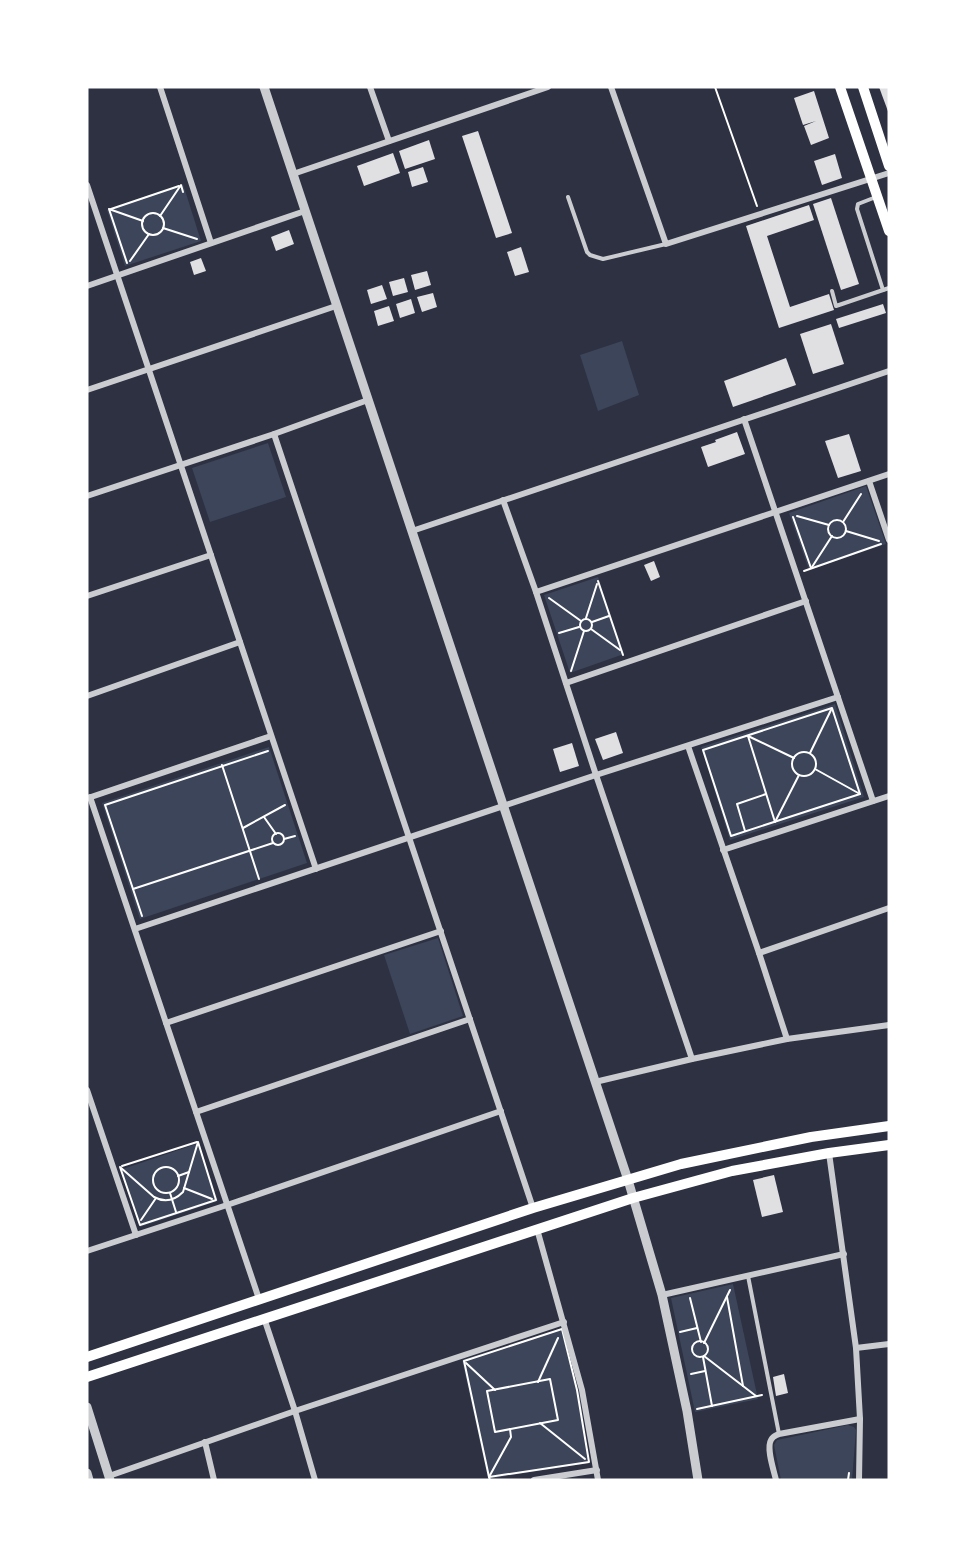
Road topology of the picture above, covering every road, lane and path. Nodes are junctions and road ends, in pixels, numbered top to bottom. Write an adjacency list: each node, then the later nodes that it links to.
1 (160, 87): 29 (street)
2 (264, 87): 12 (street)
3 (370, 87): 9 (street)
4 (548, 87): 9 (street)
5 (611, 87): 30 (street)
6 (715, 87): 22 (path)
7 (840, 87): 13 (main road)
8 (863, 87): 10 (main road)
9 (389, 141): 12 (street)
10 (889, 166)
11 (889, 173): 13 (street)
12 (293, 174): 20 (street)
13 (871, 179): 18 (main road); 22 (street)
14 (181, 185): 16 (path); 19 (path); 23 (path)
15 (87, 186): 21 (street)
16 (185, 196)
17 (568, 197): 30 (lane)
18 (878, 197): 26 (main road); 36 (lane)
19 (109, 209): 21 (path); 24 (path); 32 (path)
20 (305, 211): 29 (street); 38 (street)
21 (96, 213): 33 (street)
22 (760, 214): 30 (street)
23 (160, 216): 24 (path); 25 (path)
24 (143, 221): 27 (path)
25 (163, 228): 27 (path); 28 (path)
26 (889, 231)
27 (149, 234): 32 (path)
28 (190, 243)
29 (212, 243): 33 (street)
30 (666, 244)
31 (138, 261): 32 (path)
32 (127, 264)
33 (117, 276): 34 (street); 39 (street)
34 (87, 286)
35 (889, 288): 36 (lane)
36 (883, 290): 37 (lane)
37 (832, 291)
38 (336, 306): 39 (street); 42 (street)
39 (149, 370): 41 (street); 45 (street)
40 (889, 370): 43 (street)
41 (87, 390)
42 (369, 400): 44 (street); 56 (street)
43 (744, 419): 50 (street); 52 (street)
44 (274, 434): 45 (street); 110 (street)
45 (181, 465): 49 (street); 60 (street)
46 (889, 474): 47 (street)
47 (869, 481): 52 (street); 59 (street)
48 (855, 492): 54 (path)
49 (87, 496)
50 (503, 500): 56 (street); 65 (street)
51 (802, 510): 53 (path)
52 (776, 512): 62 (street); 63 (street)
53 (792, 514): 55 (path); 61 (path)
54 (843, 522): 55 (path); 57 (path)
55 (829, 525): 58 (path)
56 (412, 531): 104 (street)
57 (846, 531): 58 (path); 61 (path)
58 (832, 536): 61 (path)
59 (889, 540)
60 (211, 555): 66 (street); 77 (street)
61 (811, 568): 63 (path)
62 (595, 572): 64 (path); 65 (street)
63 (797, 573): 67 (street)
64 (598, 581): 69 (path); 70 (path)
65 (536, 592): 82 (street)
66 (87, 596)
67 (806, 601): 80 (street); 84 (street)
68 (550, 605): 71 (path)
69 (610, 616): 72 (path); 78 (path)
70 (586, 618): 71 (path); 72 (path)
71 (581, 621): 73 (path)
72 (592, 622): 74 (path)
73 (580, 626): 75 (path); 76 (path)
74 (591, 629): 75 (path); 78 (path)
75 (584, 631): 81 (path)
76 (559, 633)
77 (240, 642): 83 (street); 87 (street)
78 (622, 651): 80 (path)
79 (568, 661): 81 (path)
80 (626, 662): 82 (street)
81 (572, 671): 82 (path)
82 (566, 683): 96 (street)
83 (87, 696)
84 (838, 697): 85 (path); 86 (street); 102 (street)
85 (832, 708): 88 (path); 91 (path); 99 (path)
86 (745, 727): 88 (path); 89 (street)
87 (272, 736): 92 (street); 114 (street)
88 (747, 736): 93 (path); 98 (path); 108 (path)
89 (688, 746): 96 (street); 112 (street)
90 (268, 751): 94 (path)
91 (810, 753): 93 (path); 95 (path)
92 (218, 754): 94 (path); 101 (street)
93 (794, 758): 97 (path)
94 (222, 766): 107 (path); 116 (path)
95 (815, 769): 97 (path); 99 (path)
96 (596, 775): 104 (street); 126 (street)
97 (799, 775): 106 (path)
98 (766, 794): 106 (path); 108 (path)
99 (860, 794): 102 (path); 106 (path)
100 (889, 796): 102 (street)
101 (88, 798): 119 (street)
102 (873, 801): 112 (street)
103 (285, 805): 105 (path)
104 (504, 806): 110 (street); 127 (street)
105 (264, 817): 107 (path); 109 (path)
106 (775, 822): 108 (path)
107 (243, 828): 113 (path)
108 (745, 831)
109 (276, 834): 111 (path); 111 (path)
110 (410, 838): 114 (street); 120 (street)
111 (273, 843): 113 (path)
112 (723, 850): 121 (street)
113 (250, 851): 115 (path); 116 (path)
114 (316, 869): 115 (street)
115 (262, 887): 119 (street)
116 (133, 889): 118 (path)
117 (889, 908): 121 (street)
118 (142, 916)
119 (135, 929): 123 (street)
120 (441, 931): 122 (street); 123 (street)
121 (759, 953): 125 (street)
122 (470, 1019): 129 (street); 130 (street)
123 (166, 1023): 130 (street)
124 (889, 1025): 125 (street)
125 (787, 1039): 126 (street)
126 (692, 1059): 127 (street)
127 (595, 1082): 139 (street)
128 (87, 1090): 136 (street)
129 (501, 1111): 148 (street); 149 (street)
130 (196, 1112): 132 (street)
131 (889, 1126): 139 (main road)
132 (205, 1139): 133 (path); 148 (street)
133 (198, 1142): 136 (path); 137 (path); 147 (path)
134 (889, 1145): 135 (main road)
135 (829, 1154): 145 (main road); 155 (street)
136 (117, 1168): 141 (path); 151 (path); 153 (street)
137 (189, 1172): 138 (path); 142 (path)
138 (178, 1176): 140 (path); 143 (path)
139 (628, 1180): 145 (street); 149 (main road)
140 (153, 1185): 141 (path); 143 (path)
141 (143, 1188): 144 (path)
142 (184, 1188): 146 (path); 147 (path)
143 (170, 1193): 146 (path)
144 (156, 1198): 146 (path); 151 (path)
145 (633, 1198): 152 (main road); 158 (street)
146 (172, 1200): 150 (path)
147 (216, 1200): 150 (path)
148 (227, 1205): 150 (street); 161 (street)
149 (533, 1208): 161 (main road)
150 (178, 1217): 151 (path); 153 (street)
151 (140, 1223): 153 (path)
152 (537, 1229): 162 (main road); 163 (street)
153 (135, 1232): 154 (street)
154 (87, 1251)
155 (844, 1254): 156 (street); 169 (street)
156 (747, 1276): 158 (street); 179 (lane)
157 (721, 1290): 160 (path)
158 (662, 1295): 184 (street)
159 (690, 1296): 164 (path)
160 (727, 1297): 167 (path); 177 (path)
161 (259, 1299): 171 (main road)
162 (264, 1318): 175 (main road); 183 (street)
163 (564, 1322): 165 (path); 172 (street); 191 (street)
164 (697, 1328): 166 (path); 167 (path)
165 (562, 1329): 172 (path); 176 (path); 190 (path)
166 (679, 1332)
167 (703, 1342): 170 (path); 170 (path)
168 (889, 1344): 169 (street)
169 (856, 1348): 185 (street)
170 (704, 1356): 173 (path); 177 (path)
171 (87, 1357)
172 (464, 1359): 178 (path); 183 (street); 195 (path)
173 (705, 1371): 174 (path); 181 (path)
174 (688, 1374)
175 (87, 1377)
176 (538, 1382): 178 (path); 186 (path)
177 (743, 1386): 180 (path)
178 (495, 1390): 187 (path)
179 (771, 1393): 180 (path); 188 (lane)
180 (756, 1396): 181 (path)
181 (712, 1406): 184 (path)
182 (87, 1407): 194 (street)
183 (295, 1411): 189 (street); 198 (street)
184 (687, 1412): 201 (street)
185 (860, 1419): 188 (street); 204 (street)
186 (540, 1423): 187 (path); 190 (path)
187 (510, 1429): 195 (path)
188 (779, 1434): 202 (street)
189 (205, 1442): 194 (street); 197 (street)
190 (589, 1462): 195 (path)
191 (597, 1470): 199 (street); 200 (street)
192 (849, 1470): 203 (path)
193 (87, 1473): 196 (street)
194 (109, 1478)
195 (489, 1479)
196 (89, 1480)
197 (214, 1480)
198 (315, 1480)
199 (534, 1480)
200 (598, 1480)
201 (698, 1480)
202 (776, 1480)
203 (848, 1480)
204 (859, 1480)

